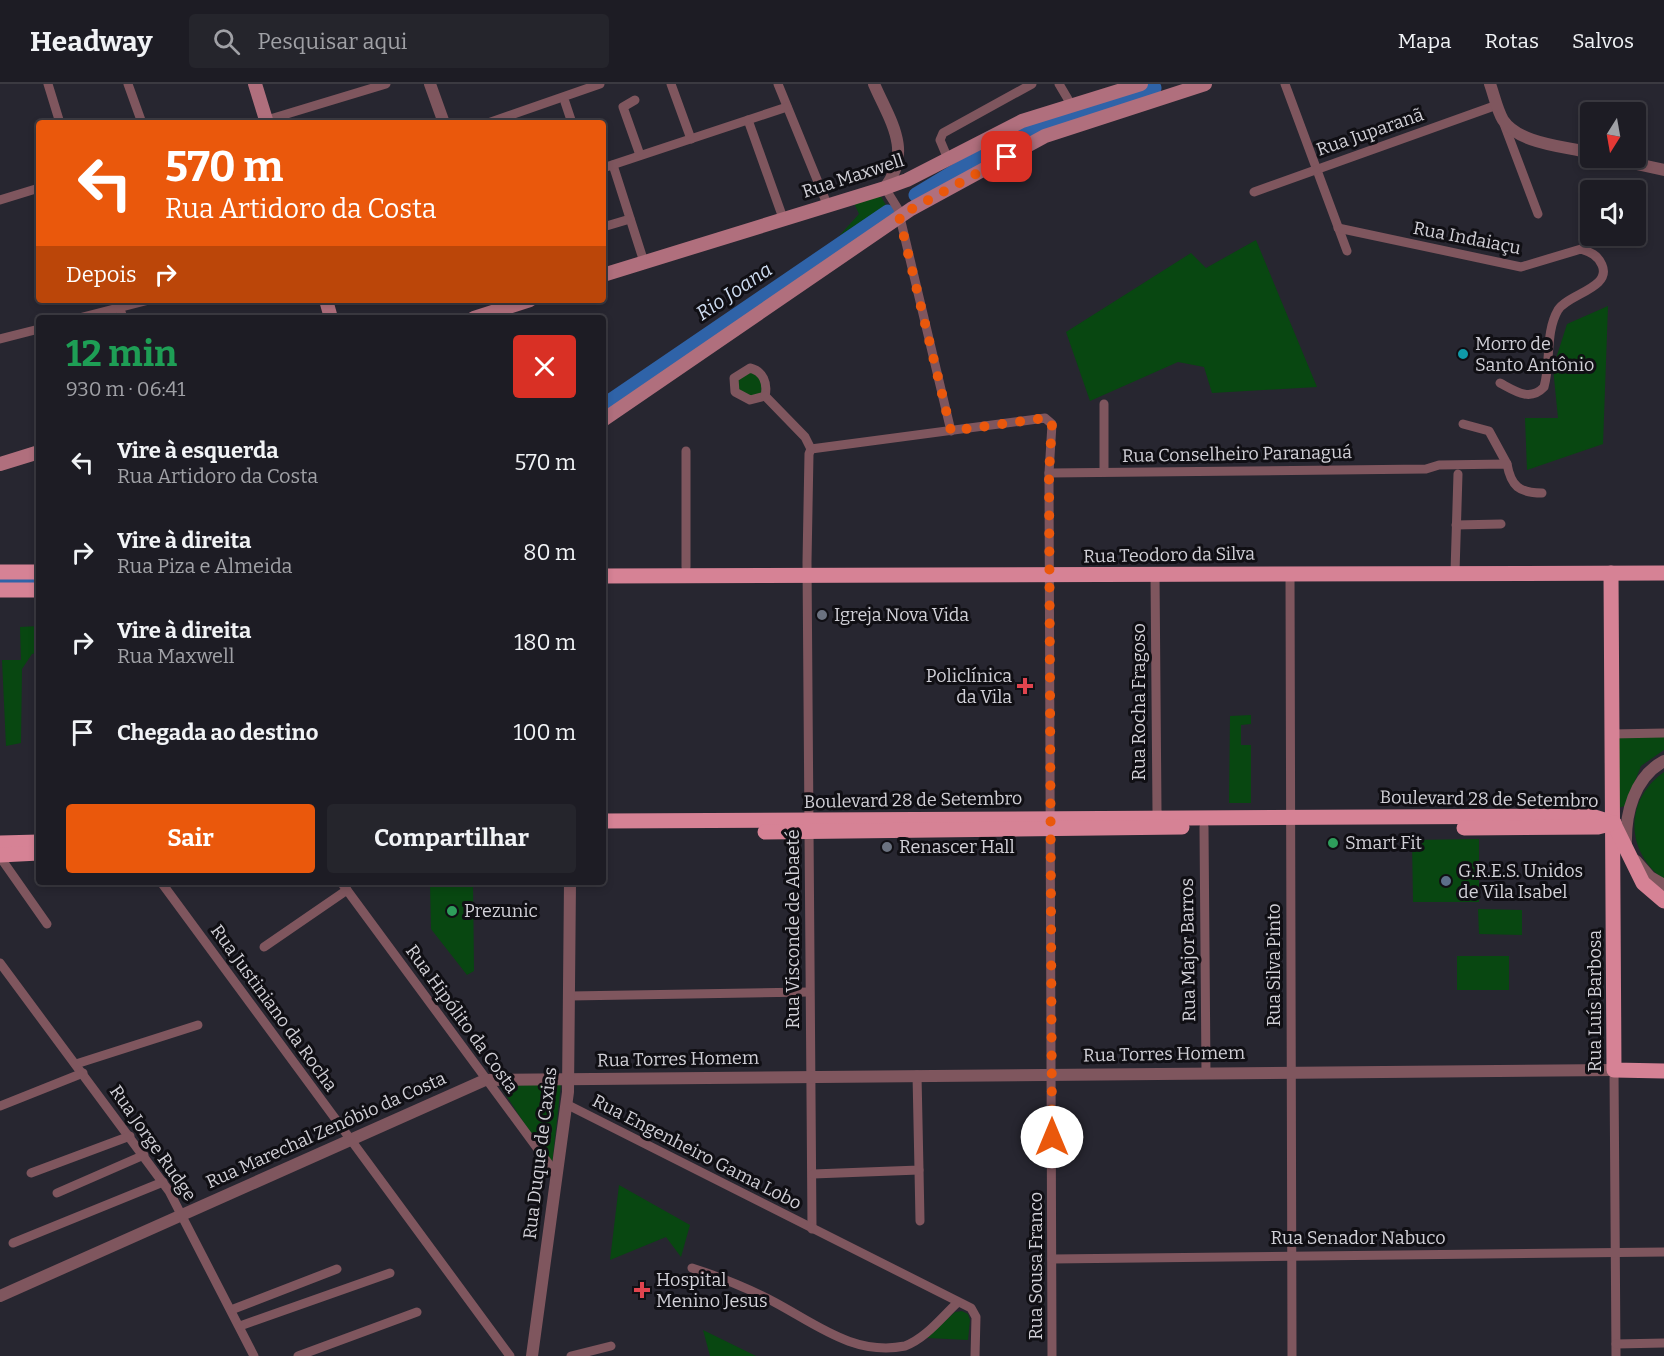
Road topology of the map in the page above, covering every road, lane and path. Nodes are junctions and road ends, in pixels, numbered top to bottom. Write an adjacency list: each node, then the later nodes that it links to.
1 (48, 84): 23 (street)
2 (128, 84): 24 (street)
3 (255, 84): 25 (main road)
4 (386, 84): 26 (street)
5 (429, 84): 27 (street)
6 (600, 84): 28 (street)
7 (671, 84): 31 (street)
8 (778, 84): 21 (street)
9 (874, 84): 39 (street)
10 (1032, 84): 34 (street)
11 (1059, 84): 20 (street)
12 (1141, 84): 20 (main road, Rua Maxwell)
13 (1205, 84): 16 (main road)
14 (1285, 84): 37 (street)
15 (1490, 84): 19 (street)
16 (1172, 89): 45 (main road)
17 (635, 100): 33 (street)
18 (565, 102): 29 (street)
19 (1497, 105): 22 (street); 37 (street, Rua Juparanã)
20 (1072, 106): 34 (main road, Rua Maxwell)
21 (787, 107): 30 (street); 43 (street)
22 (1502, 119): 32 (street); 44 (street)
23 (59, 120)
24 (141, 120)
25 (263, 120)
26 (269, 120)
27 (443, 120)
28 (497, 120)
29 (571, 120)
30 (748, 120): 31 (street); 46 (street)
31 (691, 139): 33 (street)
32 (1580, 150)
33 (640, 155): 35 (street)
34 (948, 159): 39 (main road, Rua Maxwell)
35 (608, 166): 47 (street)
36 (1646, 166): 38 (street)
37 (1316, 168): 41 (street, Rua Juparanã); 49 (street)
38 (1664, 170)
39 (885, 188): 43 (main road, Rua Maxwell); 45 (street)
40 (36, 190): 42 (street)
41 (1254, 192)
42 (0, 200)
43 (827, 204): 46 (main road, Rua Maxwell)
44 (1538, 214)
45 (899, 216): 62 (main road); 64 (street)
46 (783, 218): 51 (main road, Rua Maxwell)
47 (630, 219): 48 (street); 51 (street)
48 (606, 227)
49 (1338, 228): 50 (street); 59 (street, Rua Indaiaçu)
50 (1347, 251)
51 (644, 262): 52 (main road, Rua Maxwell)
52 (606, 274)
53 (118, 304): 55 (street)
54 (511, 308): 56 (main road)
55 (87, 315)
56 (485, 315)
57 (36, 330): 58 (street)
58 (0, 339)
59 (1500, 383)
60 (765, 396): 65 (street)
61 (1104, 404): 70 (street)
62 (606, 418)
63 (1463, 424): 69 (street)
64 (951, 431): 65 (street); 71 (street, Rua Sousa Franco)
65 (811, 449): 86 (street, Rua Visconde de Abaeté)
66 (687, 452): 76 (street)
67 (36, 453): 68 (main road)
68 (0, 464)
69 (1507, 464): 70 (street, Rua Conselheiro Paranaguá); 73 (street)
70 (1104, 472): 71 (street, Rua Conselheiro Paranaguá)
71 (1049, 473): 84 (street, Rua Sousa Franco)
72 (1458, 474): 75 (street)
73 (1542, 492)
74 (1501, 524): 75 (street)
75 (1456, 525): 79 (street)
76 (686, 567)
77 (0, 572): 78 (main road)
78 (36, 572)
79 (1455, 572): 80 (main road, Rua Teodoro da Silva); 81 (main road, Rua Teodoro da Silva)
80 (1290, 573): 83 (main road, Rua Teodoro da Silva); 97 (street, Rua Silva Pinto)
81 (1611, 573): 82 (main road, Rua Teodoro da Silva); 90 (main road, Rua Luís Barbosa)
82 (1664, 573)
83 (1155, 574): 84 (main road, Rua Teodoro da Silva); 94 (street, Rua Rocha Fragoso)
84 (1050, 575): 86 (main road, Rua Teodoro da Silva); 95 (street, Rua Sousa Franco)
85 (606, 576): 86 (main road, Rua Teodoro da Silva)
86 (808, 576): 98 (street, Rua Visconde de Abaeté)
87 (0, 590): 88 (main road)
88 (36, 590)
89 (1664, 733): 90 (street)
90 (1612, 734): 96 (main road, Rua Luís Barbosa)
91 (1664, 761): 92 (street)
92 (1632, 803): 96 (street); 103 (street)
93 (606, 821): 98 (main road, Boulevard 28 de Setembro)
94 (1162, 822): 95 (main road, Boulevard 28 de Setembro); 97 (main road, Boulevard 28 de Setembro); 99 (main road, Boulevard 28 de Setembro)
95 (1050, 823): 98 (main road, Boulevard 28 de Setembro); 123 (street, Rua Sousa Franco)
96 (1614, 823): 97 (main road, Boulevard 28 de Setembro); 103 (main road); 118 (main road, Rua Luís Barbosa)
97 (1289, 824): 99 (main road, Boulevard 28 de Setembro); 119 (street, Rua Silva Pinto)
98 (808, 827): 100 (main road, Boulevard 28 de Setembro); 114 (street, Rua Visconde de Abaeté)
99 (1203, 827): 122 (street, Rua Major Barros)
100 (606, 831)
101 (36, 842): 102 (main road)
102 (0, 843)
103 (1628, 849): 108 (street); 110 (main road)
104 (36, 853): 105 (main road)
105 (0, 856): 111 (street)
106 (162, 885): 131 (street, Rua Justiniano da Rocha)
107 (570, 885): 115 (street, Rua Duque de Caxias)
108 (1664, 885)
109 (344, 886): 112 (street); 126 (street, Rua Hipólito da Costa)
110 (1664, 901)
111 (47, 924)
112 (264, 947)
113 (0, 963): 117 (street, Rua Jorge Rudge)
114 (809, 992): 115 (street); 125 (street, Rua Visconde de Abaeté)
115 (570, 996): 127 (street, Rua Duque de Caxias)
116 (198, 1026): 117 (street)
117 (76, 1064): 121 (street, Rua Jorge Rudge)
118 (1614, 1070): 119 (street, Rua Torres Homem); 120 (main road, Rua Torres Homem); 143 (street, Rua Luís Barbosa)
119 (1291, 1071): 122 (street, Rua Torres Homem); 145 (street, Rua Silva Pinto)
120 (1664, 1071)
121 (83, 1073): 129 (street); 130 (street, Rua Jorge Rudge)
122 (1206, 1073): 123 (street, Rua Torres Homem)
123 (1051, 1074): 124 (street, Rua Torres Homem); 146 (street, Rua Sousa Franco)
124 (917, 1075): 125 (street, Rua Torres Homem); 133 (street)
125 (811, 1077): 127 (street, Rua Torres Homem); 135 (street, Rua Visconde de Abaeté)
126 (485, 1080): 127 (street, Rua Torres Homem); 131 (street, Rua Marechal Zenóbio da Costa); 136 (street, Rua Hipólito da Costa)
127 (569, 1080): 128 (street, Rua Duque de Caxias)
128 (566, 1104): 136 (street, Rua Duque de Caxias); 141 (street, Rua Engenheiro Gama Lobo)
129 (0, 1106)
130 (130, 1136): 132 (street, Rua Jorge Rudge); 134 (street)
131 (351, 1140): 139 (street, Rua Marechal Zenóbio da Costa); 160 (street, Rua Justiniano da Rocha)
132 (144, 1155): 137 (street, Rua Jorge Rudge); 138 (street)
133 (919, 1170): 135 (street); 140 (street)
134 (31, 1173)
135 (813, 1174): 141 (street, Rua Visconde de Abaeté)
136 (556, 1175): 161 (street, Rua Duque de Caxias)
137 (163, 1182): 139 (street, Rua Jorge Rudge); 142 (street)
138 (57, 1193)
139 (182, 1213): 150 (street, Rua Marechal Zenóbio da Costa); 152 (street, Rua Jorge Rudge)
140 (920, 1221)
141 (812, 1229): 151 (street, Rua Engenheiro Gama Lobo)
142 (13, 1243)
143 (1615, 1252): 144 (street, Rua Senador Nabuco); 145 (street, Rua Senador Nabuco); 156 (street, Rua Luís Barbosa)
144 (1664, 1252)
145 (1291, 1255): 146 (street, Rua Senador Nabuco); 165 (street, Rua Silva Pinto)
146 (1052, 1259): 164 (street, Rua Sousa Franco)
147 (692, 1268): 151 (street)
148 (336, 1269): 152 (street)
149 (390, 1273): 154 (street)
150 (0, 1296)
151 (957, 1303): 163 (street, Rua Engenheiro Gama Lobo)
152 (231, 1310): 154 (street, Rua Jorge Rudge)
153 (417, 1312): 159 (street)
154 (240, 1326): 158 (street, Rua Jorge Rudge)
155 (1664, 1343): 156 (street)
156 (1616, 1344): 166 (street, Rua Luís Barbosa)
157 (611, 1346): 162 (street)
158 (254, 1356)
159 (298, 1356)
160 (510, 1356)
161 (532, 1356)
162 (571, 1356)
163 (975, 1356)
164 (1052, 1356)
165 (1292, 1356)
166 (1616, 1356)

